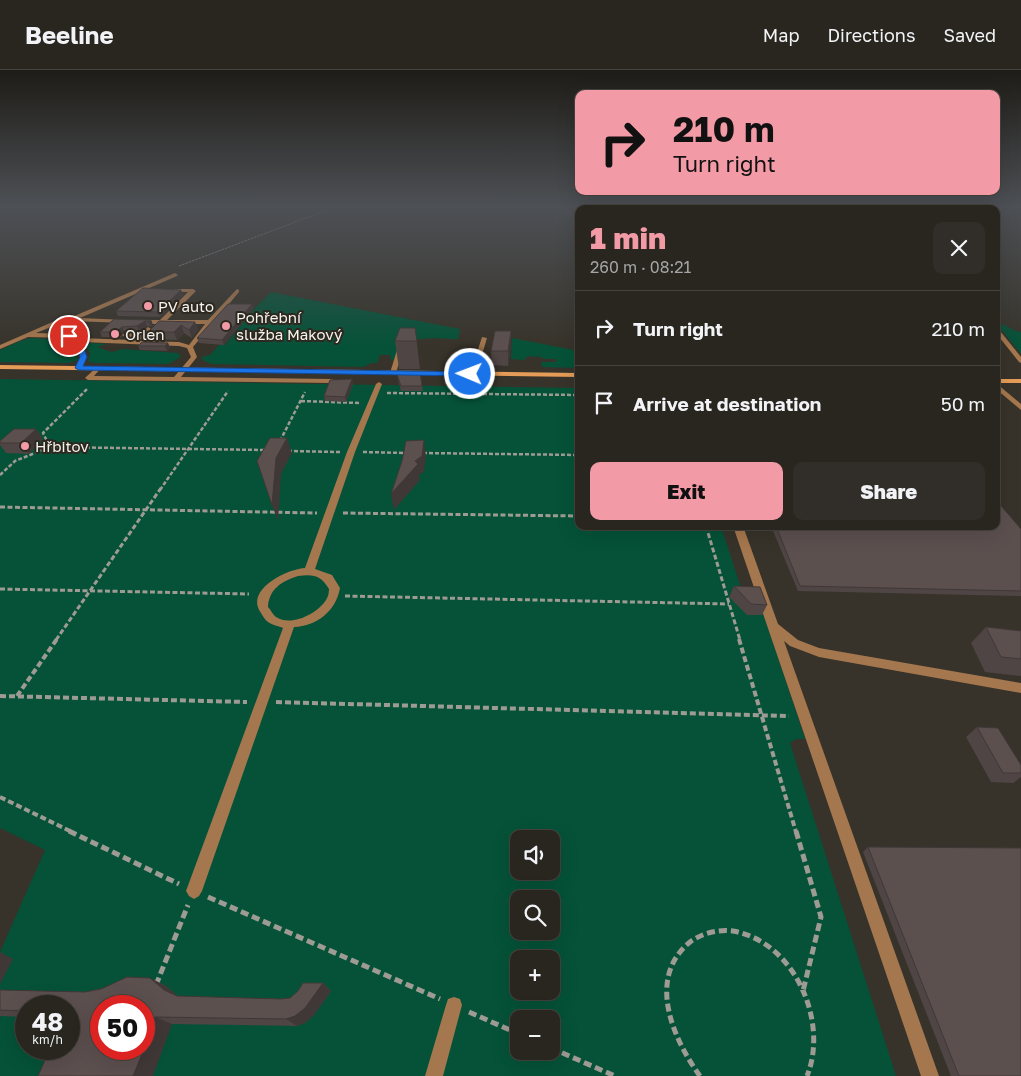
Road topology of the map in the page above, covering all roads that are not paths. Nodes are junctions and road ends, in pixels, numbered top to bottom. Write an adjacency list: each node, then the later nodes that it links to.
1 (175, 275): 4 (lane)
2 (152, 290): 5 (lane)
3 (237, 291): 6 (lane)
4 (70, 319): 5 (lane); 10 (lane)
5 (162, 322): 6 (lane)
6 (210, 322): 18 (lane)
7 (148, 328): 12 (lane)
8 (1000, 333): 21 (lane)
9 (104, 334): 13 (lane)
10 (26, 335): 13 (lane); 17 (lane)
11 (125, 335): 12 (lane)
12 (141, 335): 16 (lane)
13 (69, 336): 15 (lane)
14 (484, 338): 22 (lane)
15 (78, 340): 16 (lane); 24 (lane)
16 (133, 343): 18 (lane)
17 (0, 347)
18 (190, 347): 26 (lane)
19 (400, 350): 27 (lane)
20 (470, 356): 28 (lane)
21 (1021, 361)
22 (476, 365)
23 (0, 367): 24 (main road)
24 (79, 368): 25 (main road)
25 (98, 368): 26 (main road); 30 (lane)
26 (184, 369): 27 (main road); 30 (lane)
27 (393, 373): 28 (main road)
28 (470, 374): 29 (main road)
29 (575, 375)
30 (176, 379): 31 (lane)
31 (332, 381)
32 (1021, 381): 33 (main road)
33 (1000, 383)
34 (379, 384): 38 (lane)
35 (1000, 387): 36 (lane)
36 (1021, 408)
37 (739, 530): 40 (lane)
38 (309, 572): 39 (lane); 39 (lane)
39 (290, 623): 42 (lane)
40 (773, 627): 41 (lane); 45 (lane)
41 (1021, 688)
42 (194, 891)
43 (454, 1005): 44 (lane)
44 (434, 1076)
45 (930, 1076)

